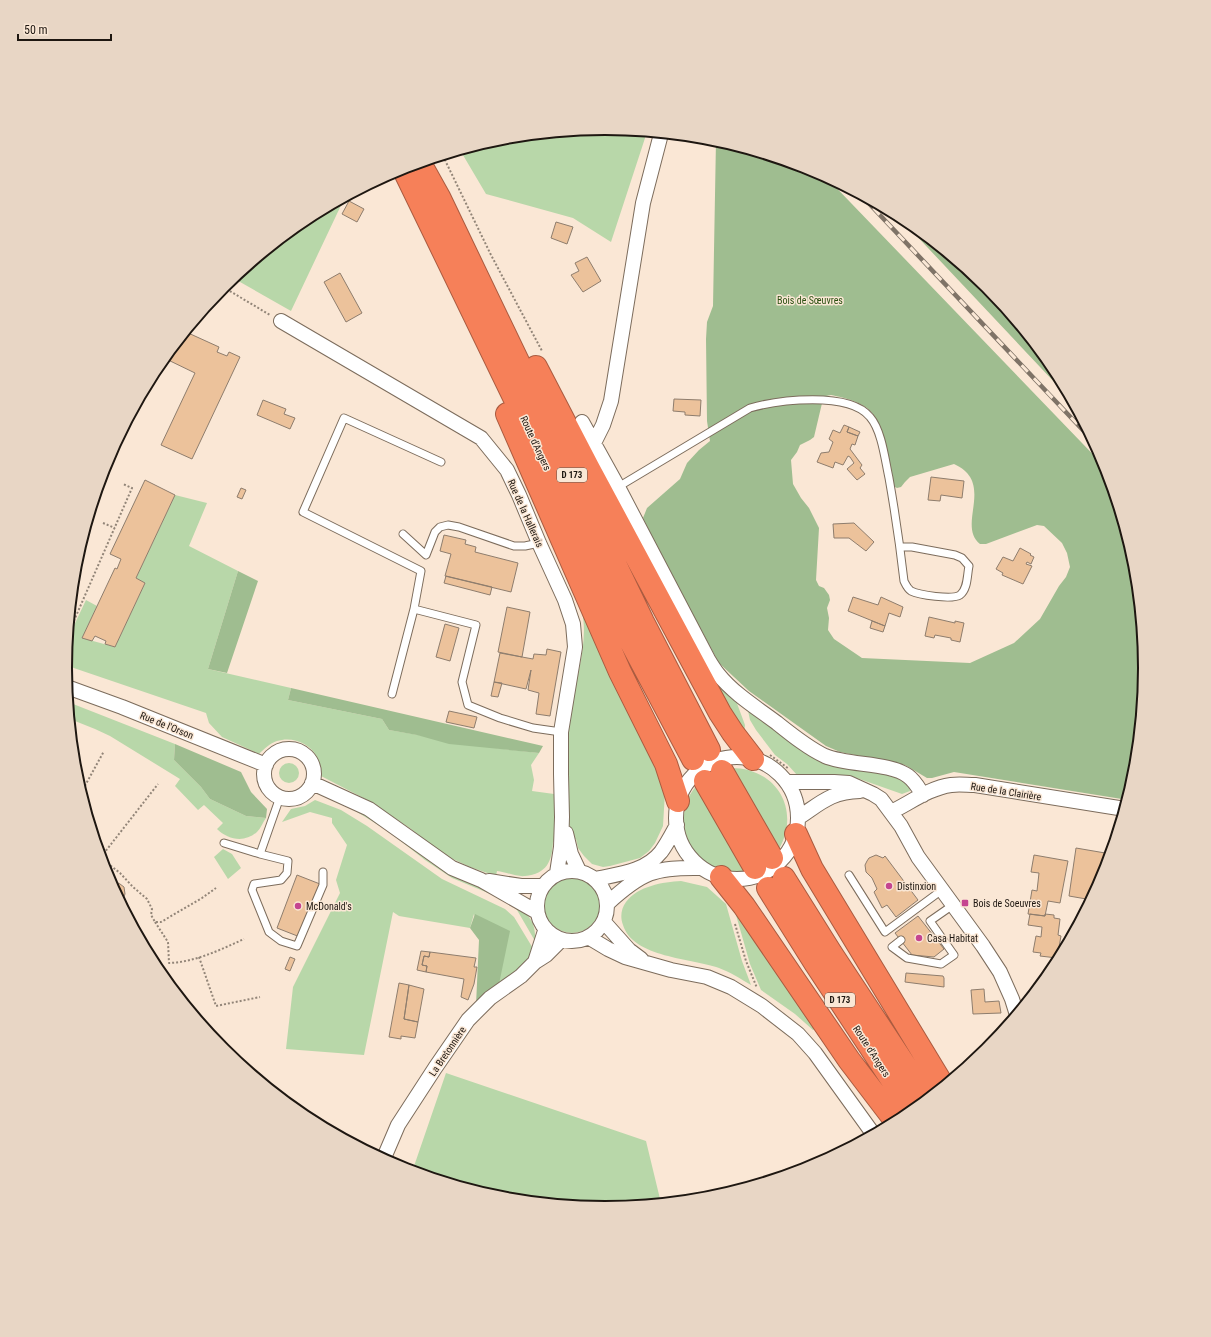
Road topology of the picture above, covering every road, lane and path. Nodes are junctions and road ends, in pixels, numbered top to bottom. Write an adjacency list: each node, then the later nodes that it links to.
1 (661, 138): 11 (street)
2 (445, 160): 9 (path)
3 (423, 168): 5 (highway, Route d'Angers / D 173)
4 (406, 174): 7 (highway, Route d'Angers / D 173)
5 (439, 197): 7 (highway, Route d'Angers / D 173); 26 (highway)
6 (229, 290): 8 (path)
7 (472, 311): 36 (highway)
8 (281, 321): 18 (street, Rue de la Hallerais)
9 (545, 357)
10 (582, 422): 11 (street)
11 (594, 442): 14 (street)
12 (441, 462): 20 (lane)
13 (122, 484): 16 (path)
14 (618, 487): 19 (lane); 34 (street)
15 (103, 523): 16 (path)
16 (114, 528): 21 (path)
17 (403, 534): 18 (lane)
18 (539, 543): 24 (street, Rue de la Hallerais)
19 (900, 547): 19 (lane)
20 (414, 609): 23 (lane); 24 (lane)
21 (75, 619)
22 (73, 689): 27 (street, Rue de l'Orson)
23 (392, 694)
24 (561, 732): 39 (street, Rue de la Hallerais)
25 (104, 751): 32 (path)
26 (753, 759): 29 (street); 36 (street)
27 (266, 765): 30 (street); 35 (street)
28 (714, 776): 45 (highway)
29 (787, 782): 33 (street); 41 (street)
30 (312, 783): 35 (street); 54 (street)
31 (158, 784): 43 (path)
32 (85, 786)
33 (865, 790): 38 (street); 41 (street)
34 (923, 795): 37 (street, Rue de la Clairière); 38 (street, Rue de la Clairière)
35 (280, 797): 44 (lane)
36 (678, 801): 40 (street)
37 (1121, 808)
38 (891, 812): 57 (street)
39 (562, 817): 48 (street, Rue de la Hallerais); 50 (street, Rue de la Hallerais)
40 (676, 825): 47 (street); 53 (street)
41 (797, 826): 52 (street); 73 (highway)
42 (224, 842): 44 (lane)
43 (105, 852)
44 (260, 854): 49 (lane)
45 (764, 863)
46 (110, 864): 61 (path)
47 (701, 868): 52 (street); 58 (street)
48 (579, 871): 50 (street); 53 (street)
49 (323, 872)
50 (557, 873): 55 (street)
51 (849, 875): 57 (lane)
52 (721, 877): 76 (highway)
53 (595, 879): 58 (street)
54 (481, 880): 55 (street); 60 (street)
55 (542, 886): 60 (street)
56 (216, 888): 61 (path)
57 (942, 890): 59 (street)
58 (608, 903): 62 (street)
59 (953, 905): 67 (lane); 72 (street)
60 (537, 912): 63 (street)
61 (154, 922): 68 (path)
62 (604, 922): 64 (street); 70 (street)
63 (545, 931): 66 (street); 69 (street, La Bretonnière)
64 (588, 937): 66 (street); 70 (street)
65 (244, 940): 68 (path)
66 (561, 940): 69 (street, La Bretonnière)
67 (901, 940)
68 (199, 957): 71 (path)
69 (535, 962): 78 (street, La Bretonnière)
70 (646, 963): 77 (street)
71 (260, 997)
72 (1015, 1010)
73 (941, 1083)
74 (925, 1096): 75 (highway, Route d'Angers / D 173)
75 (909, 1107)
76 (893, 1118)
77 (871, 1131)
78 (386, 1154)

